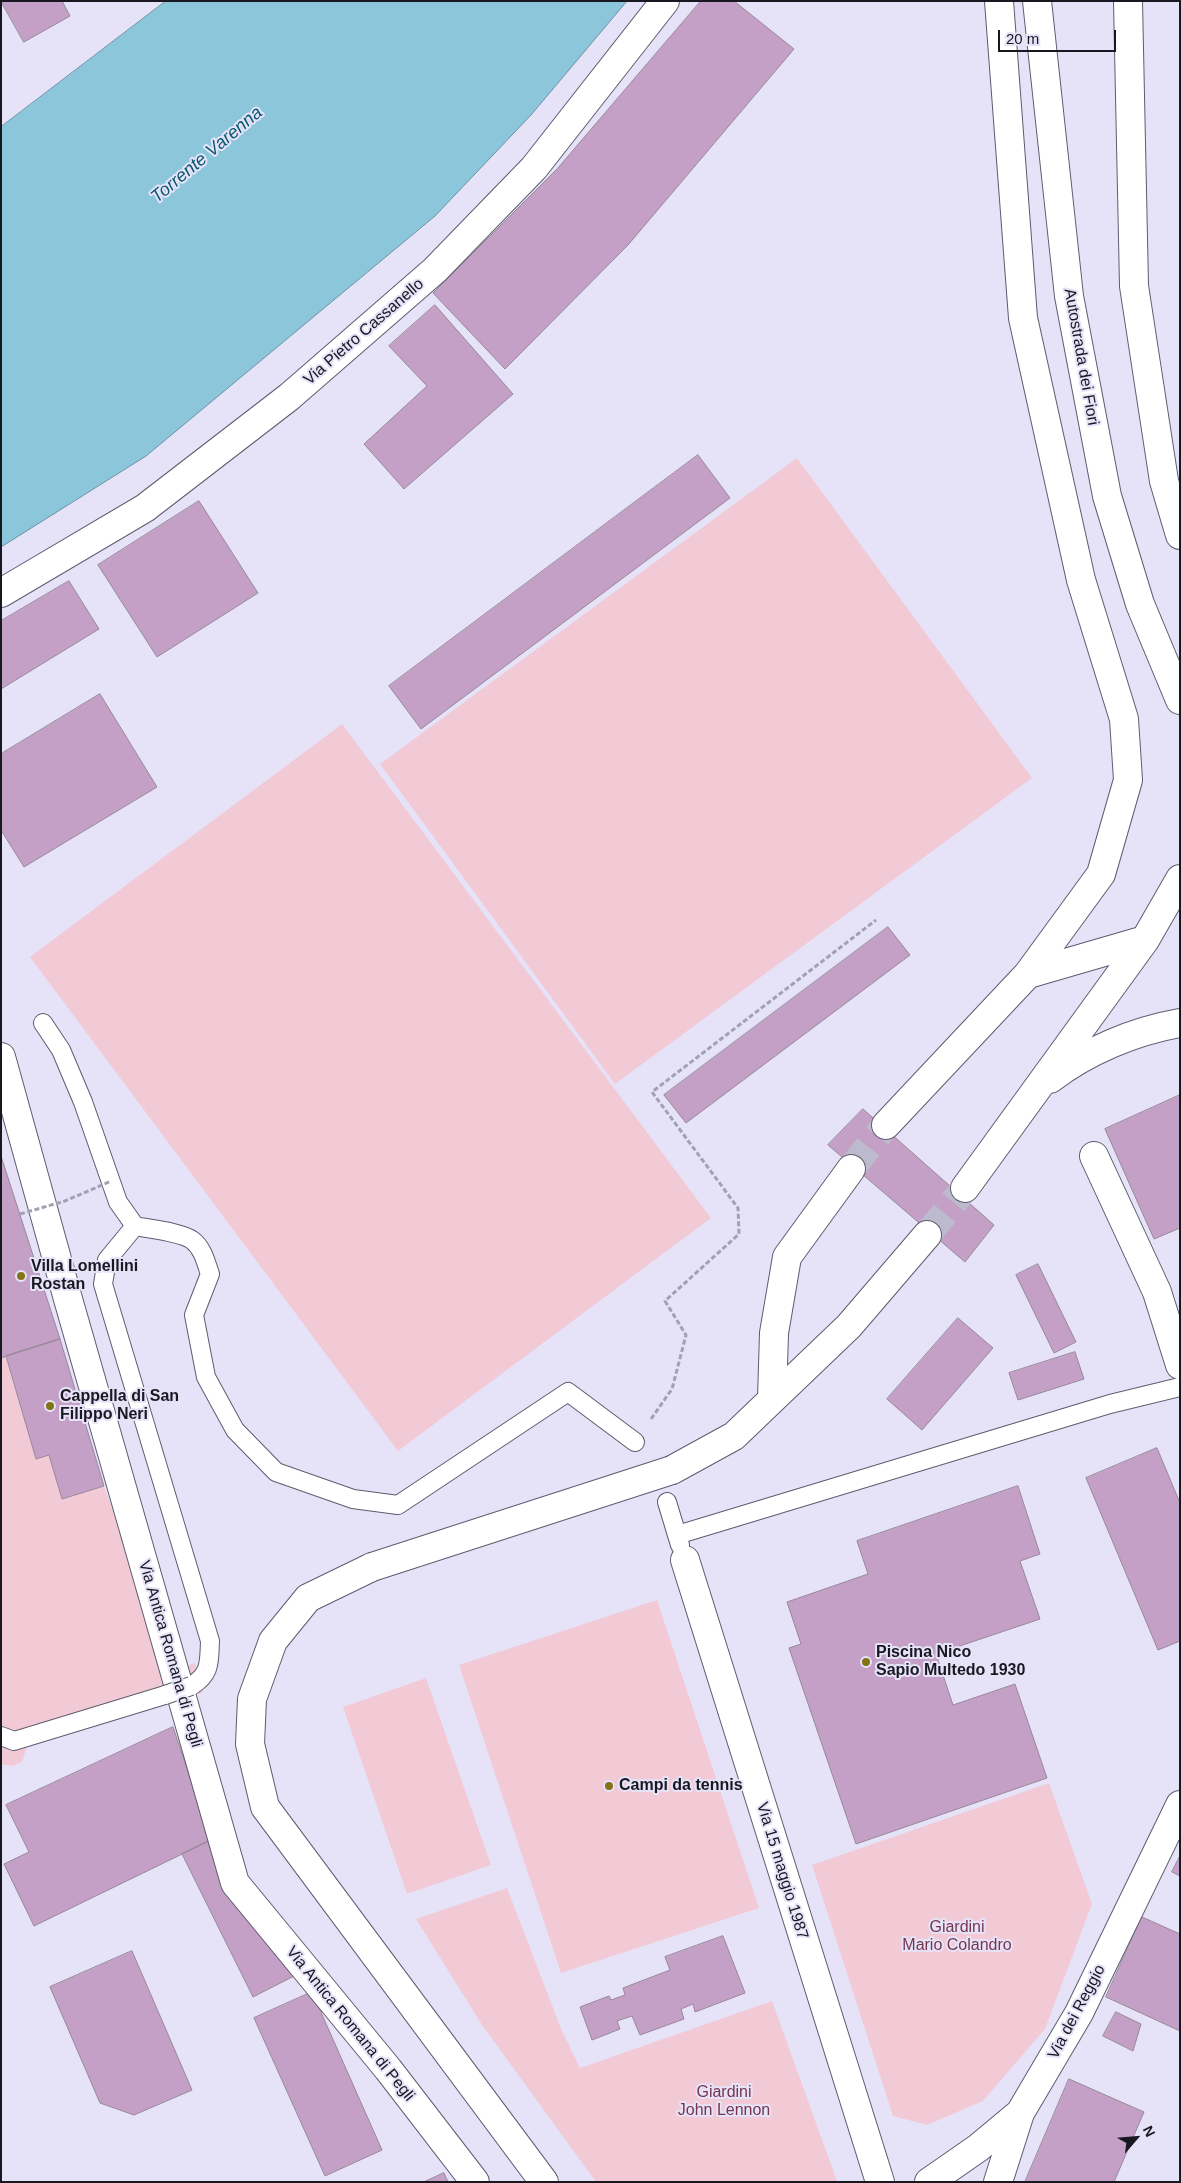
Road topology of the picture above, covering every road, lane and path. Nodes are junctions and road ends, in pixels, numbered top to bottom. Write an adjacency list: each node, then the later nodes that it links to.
1 (665, 1): 6 (main road, Via Pietro Cassanello)
2 (999, 1): 11 (main road)
3 (1037, 1): 7 (main road, Autostrada dei Fiori)
4 (1128, 1): 5 (main road)
5 (1180, 535)
6 (1, 593)
7 (1180, 700)
8 (1180, 879): 10 (main road)
9 (876, 920): 27 (path)
10 (1145, 940): 11 (main road); 15 (main road)
11 (1028, 974): 16 (main road)
12 (43, 1022): 19 (lane)
13 (1180, 1023): 15 (main road)
14 (1, 1056): 34 (main road, Via Antica Romana di Pegli)
15 (1033, 1092): 20 (main road)
16 (886, 1125)
17 (1094, 1156): 24 (main road)
18 (851, 1169): 26 (main road)
19 (111, 1181): 21 (path, bridge); 22 (lane)
20 (965, 1188)
21 (20, 1214)
22 (136, 1226): 27 (lane); 31 (lane, bridge)
23 (927, 1235): 26 (main road)
24 (1180, 1364)
25 (1180, 1387): 29 (lane)
26 (772, 1399): 35 (main road, bridge)
27 (635, 1442)
28 (667, 1502): 29 (lane, Via 15 maggio 1987)
29 (677, 1535): 30 (lane, Via 15 maggio 1987)
30 (685, 1560): 36 (main road, Via 15 maggio 1987)
31 (1, 1736)
32 (1180, 1805): 33 (main road, Via dei Reggio)
33 (1020, 2113): 37 (main road, Via dei Reggio); 38 (main road)
34 (475, 2182)
35 (544, 2182)
36 (880, 2182)
37 (929, 2182)
38 (998, 2182)

